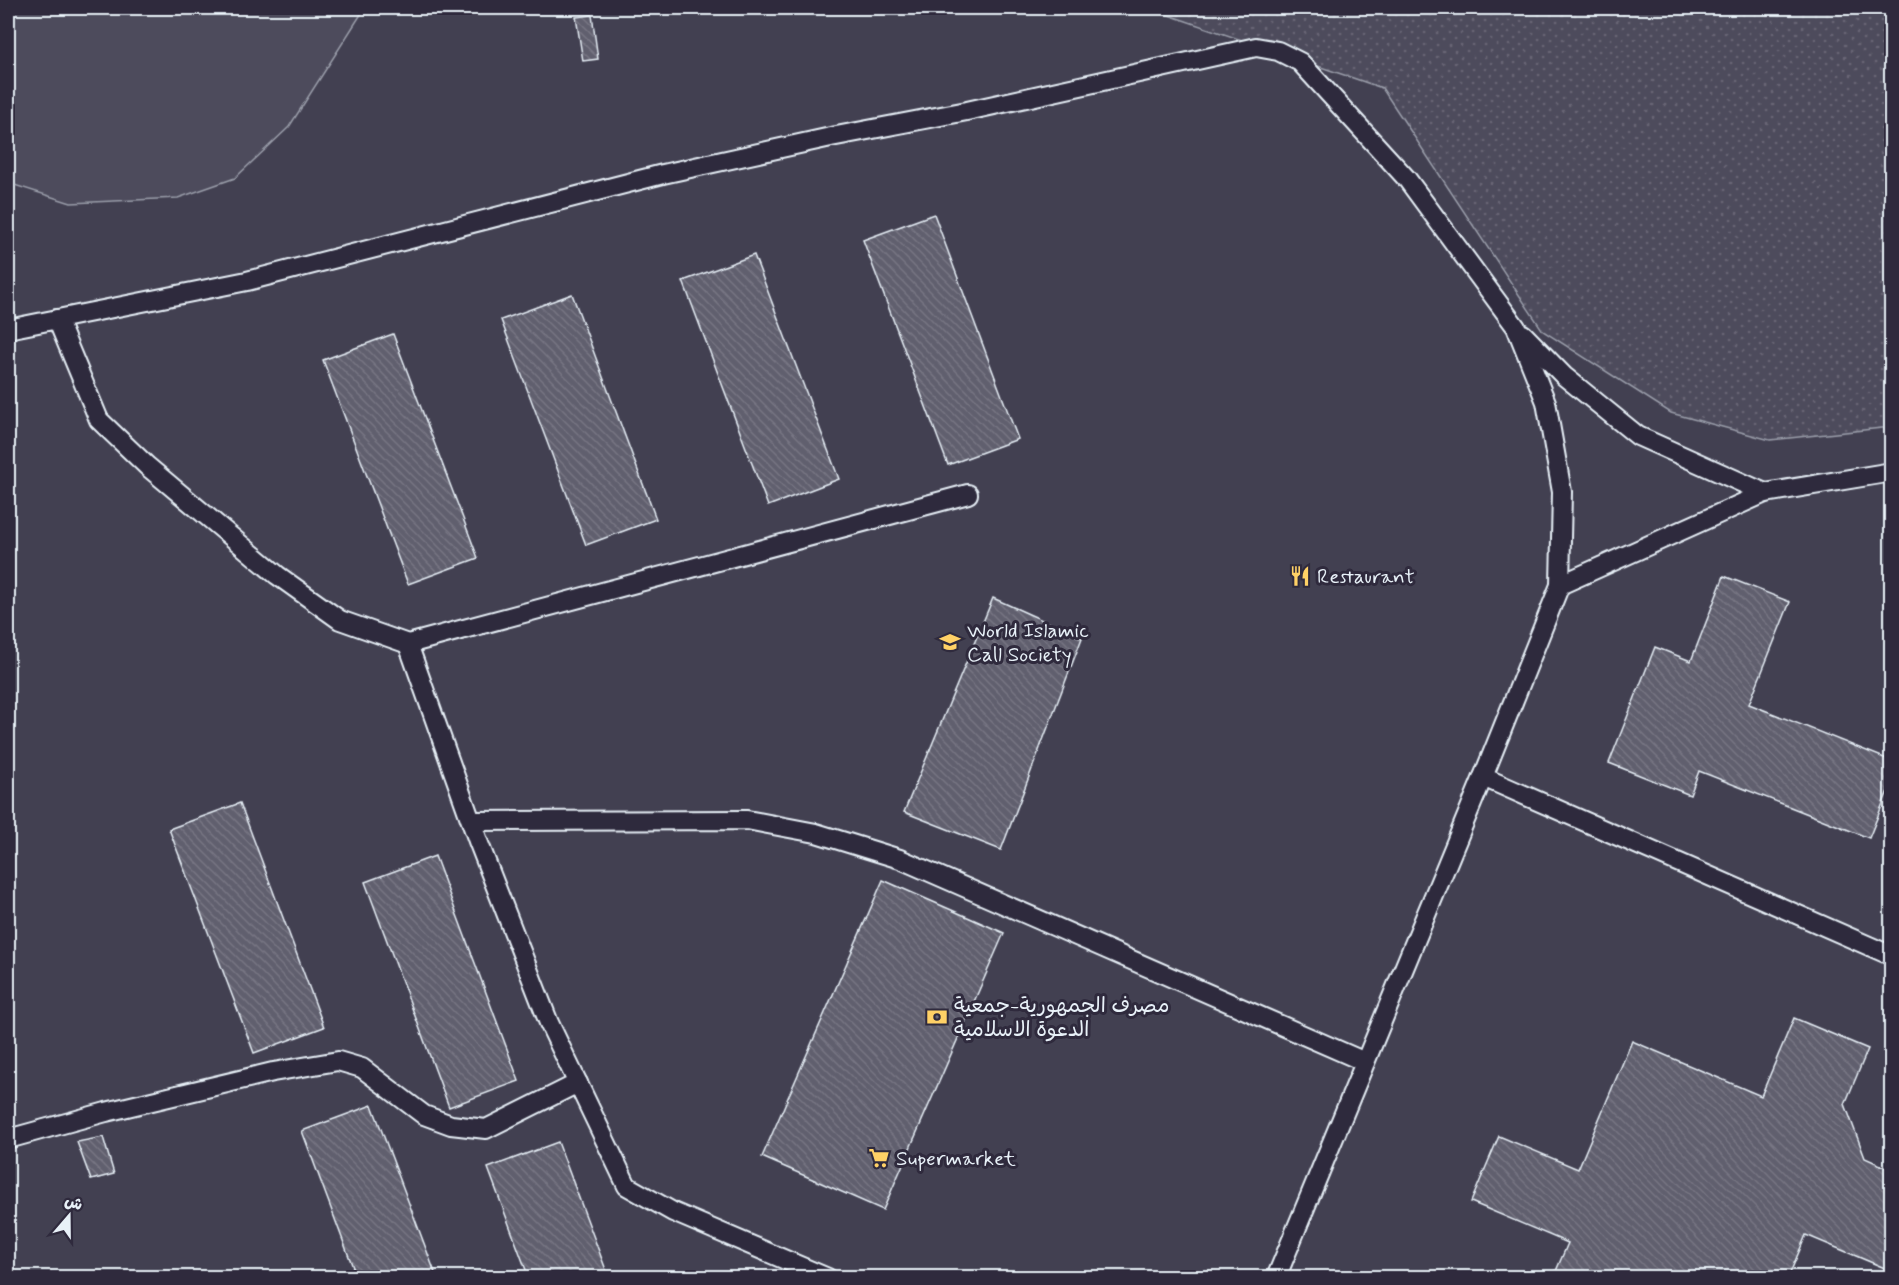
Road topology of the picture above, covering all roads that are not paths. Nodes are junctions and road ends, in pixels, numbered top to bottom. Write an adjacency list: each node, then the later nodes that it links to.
1 (57, 319): 2 (lane); 3 (lane); 8 (lane)
2 (1516, 327): 5 (lane); 7 (lane)
3 (8, 329)
4 (1892, 472): 5 (lane)
5 (1765, 493): 7 (lane)
6 (968, 494): 8 (lane)
7 (1560, 585): 9 (lane)
8 (408, 644): 10 (lane)
9 (1483, 777): 11 (lane); 12 (lane)
10 (472, 821): 12 (lane); 13 (lane)
11 (1892, 956)
12 (1365, 1062): 16 (lane)
13 (578, 1083): 14 (lane); 15 (lane)
14 (8, 1139)
15 (828, 1278)
16 (1276, 1278)

